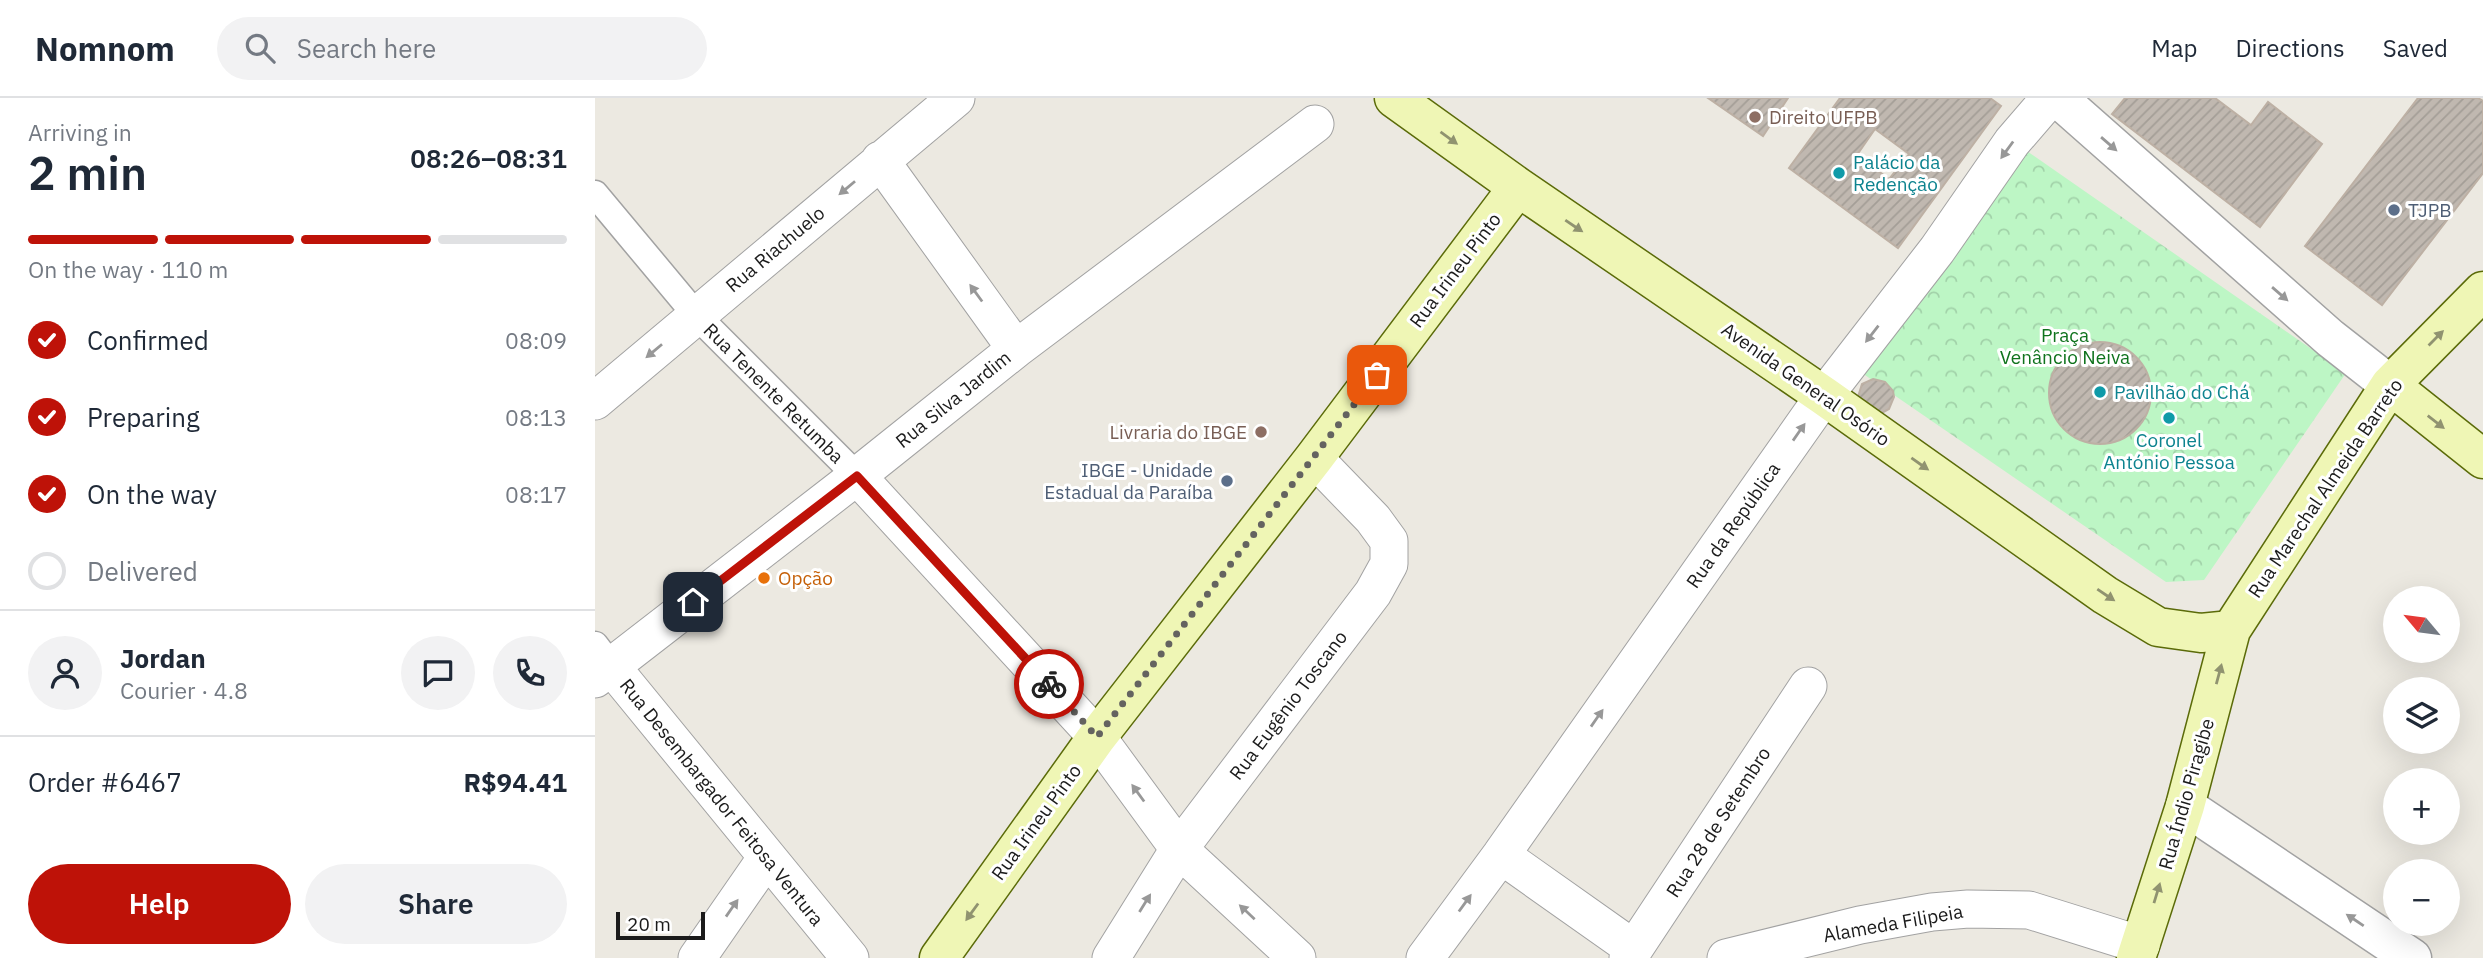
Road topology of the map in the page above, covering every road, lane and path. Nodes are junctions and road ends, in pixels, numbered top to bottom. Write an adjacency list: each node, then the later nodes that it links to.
1 (956, 98): 6 (street, Rua Riachuelo)
2 (1394, 98): 7 (main road, Avenida General Osório, one-way to 7)
3 (2050, 98): 13 (street, Rua da República, one-way to 13)
4 (2058, 98): 12 (street, one-way to 12)
5 (1315, 124): 11 (street, Rua Silva Jardim)
6 (880, 160): 10 (street, Rua Riachuelo, one-way to 10); 11 (street, one-way to 6)
7 (1518, 187): 13 (main road, Avenida General Osório, one-way to 13); 15 (main road, Rua Irineu Pinto)
8 (595, 194): 10 (street, Rua Tenente Retumba)
9 (2483, 291): 12 (main road, Rua Marechal Almeida Barreto, one-way to 9)
10 (696, 315): 14 (street, Rua Riachuelo, one-way to 14); 17 (street, Rua Tenente Retumba)
11 (1016, 349): 17 (street, Rua Silva Jardim)
12 (2389, 385): 16 (main road, one-way to 16); 18 (main road, Rua Marechal Almeida Barreto)
13 (1824, 396): 18 (main road, Avenida General Osório, one-way to 18); 24 (street, Rua da República, one-way to 13)
14 (595, 401)
15 (1314, 458): 21 (main road, Rua Irineu Pinto); 23 (street, Rua Eugênio Toscano)
16 (2483, 459)
17 (857, 476): 19 (street, Rua Silva Jardim); 21 (street, Rua Tenente Retumba)
18 (2231, 630): 22 (main road, Rua Índio Piragibe, one-way to 18)
19 (600, 663): 25 (street, Rua Desembargador Feitosa Ventura)
20 (1808, 686): 27 (street, Rua 28 de Setembro)
21 (1097, 737): 23 (street, Rua Tenente Retumba, one-way to 21); 30 (main road, Rua Irineu Pinto, one-way to 30)
22 (2185, 806): 26 (main road, Rua Índio Piragibe, one-way to 22); 35 (street, one-way to 22)
23 (1179, 849): 31 (street, Rua Eugênio Toscano, one-way to 23); 32 (street, Rua Tenente Retumba, one-way to 23)
24 (1501, 855): 27 (street); 33 (street, Rua da República, one-way to 24)
25 (767, 857): 28 (street, one-way to 25); 29 (street, Rua Desembargador Feitosa Ventura)
26 (2139, 951): 34 (street, Alameda Filipeia)
27 (1631, 953)
28 (697, 958)
29 (850, 958)
30 (939, 958)
31 (1111, 958)
32 (1297, 958)
33 (1425, 958)
34 (1726, 958)
35 (2411, 958)

